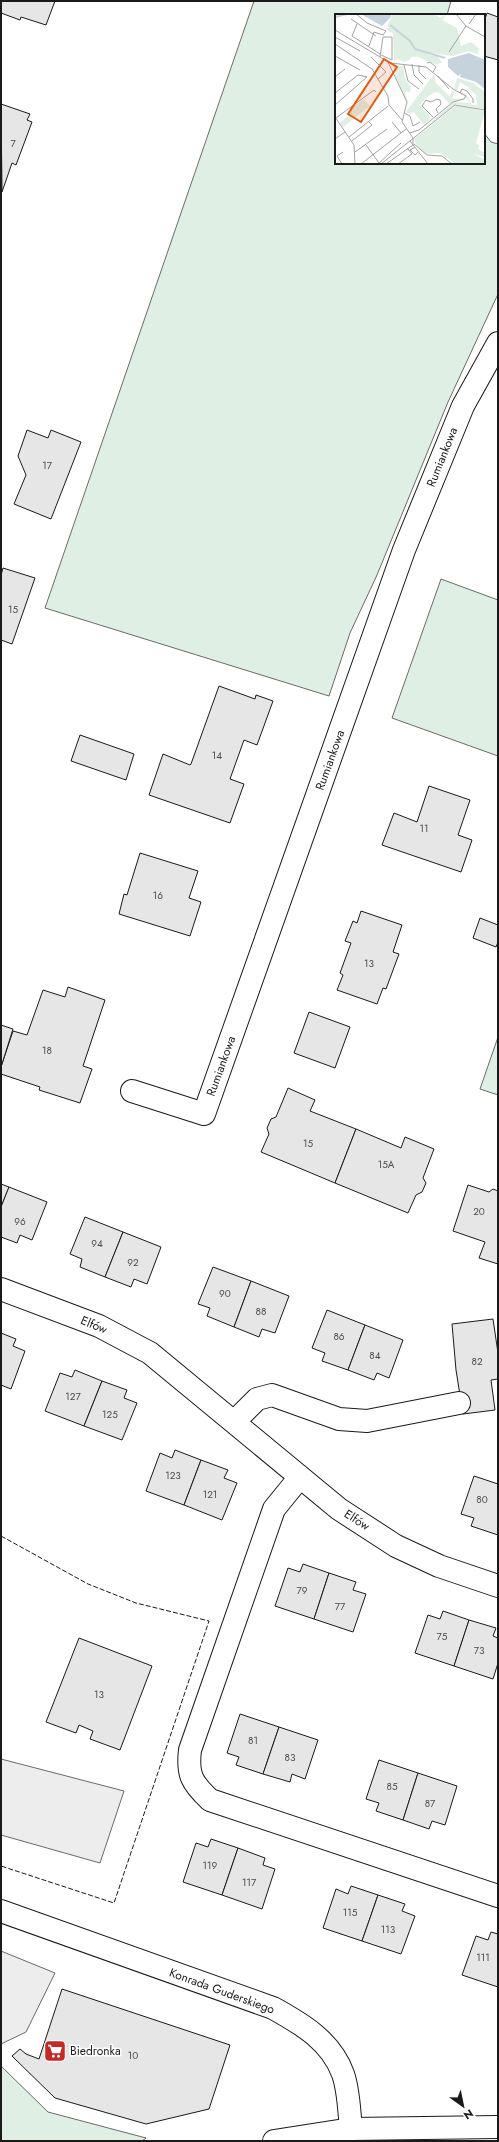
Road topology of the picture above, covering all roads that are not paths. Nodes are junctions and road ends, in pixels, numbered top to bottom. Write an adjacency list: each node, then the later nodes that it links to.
1 (498, 343): 2 (street, Rumiankowa)
2 (132, 1091)
3 (1, 1289): 5 (street, Elfów)
4 (458, 1403): 5 (street)
5 (235, 1421): 6 (street, Elfów)
6 (300, 1477): 7 (street, Elfów); 8 (street)
7 (498, 1586)
8 (498, 1896)
9 (1, 1911): 11 (street, Konrada Guderskiego)
10 (498, 2127): 11 (street)
11 (351, 2129): 12 (street)
12 (274, 2141)

